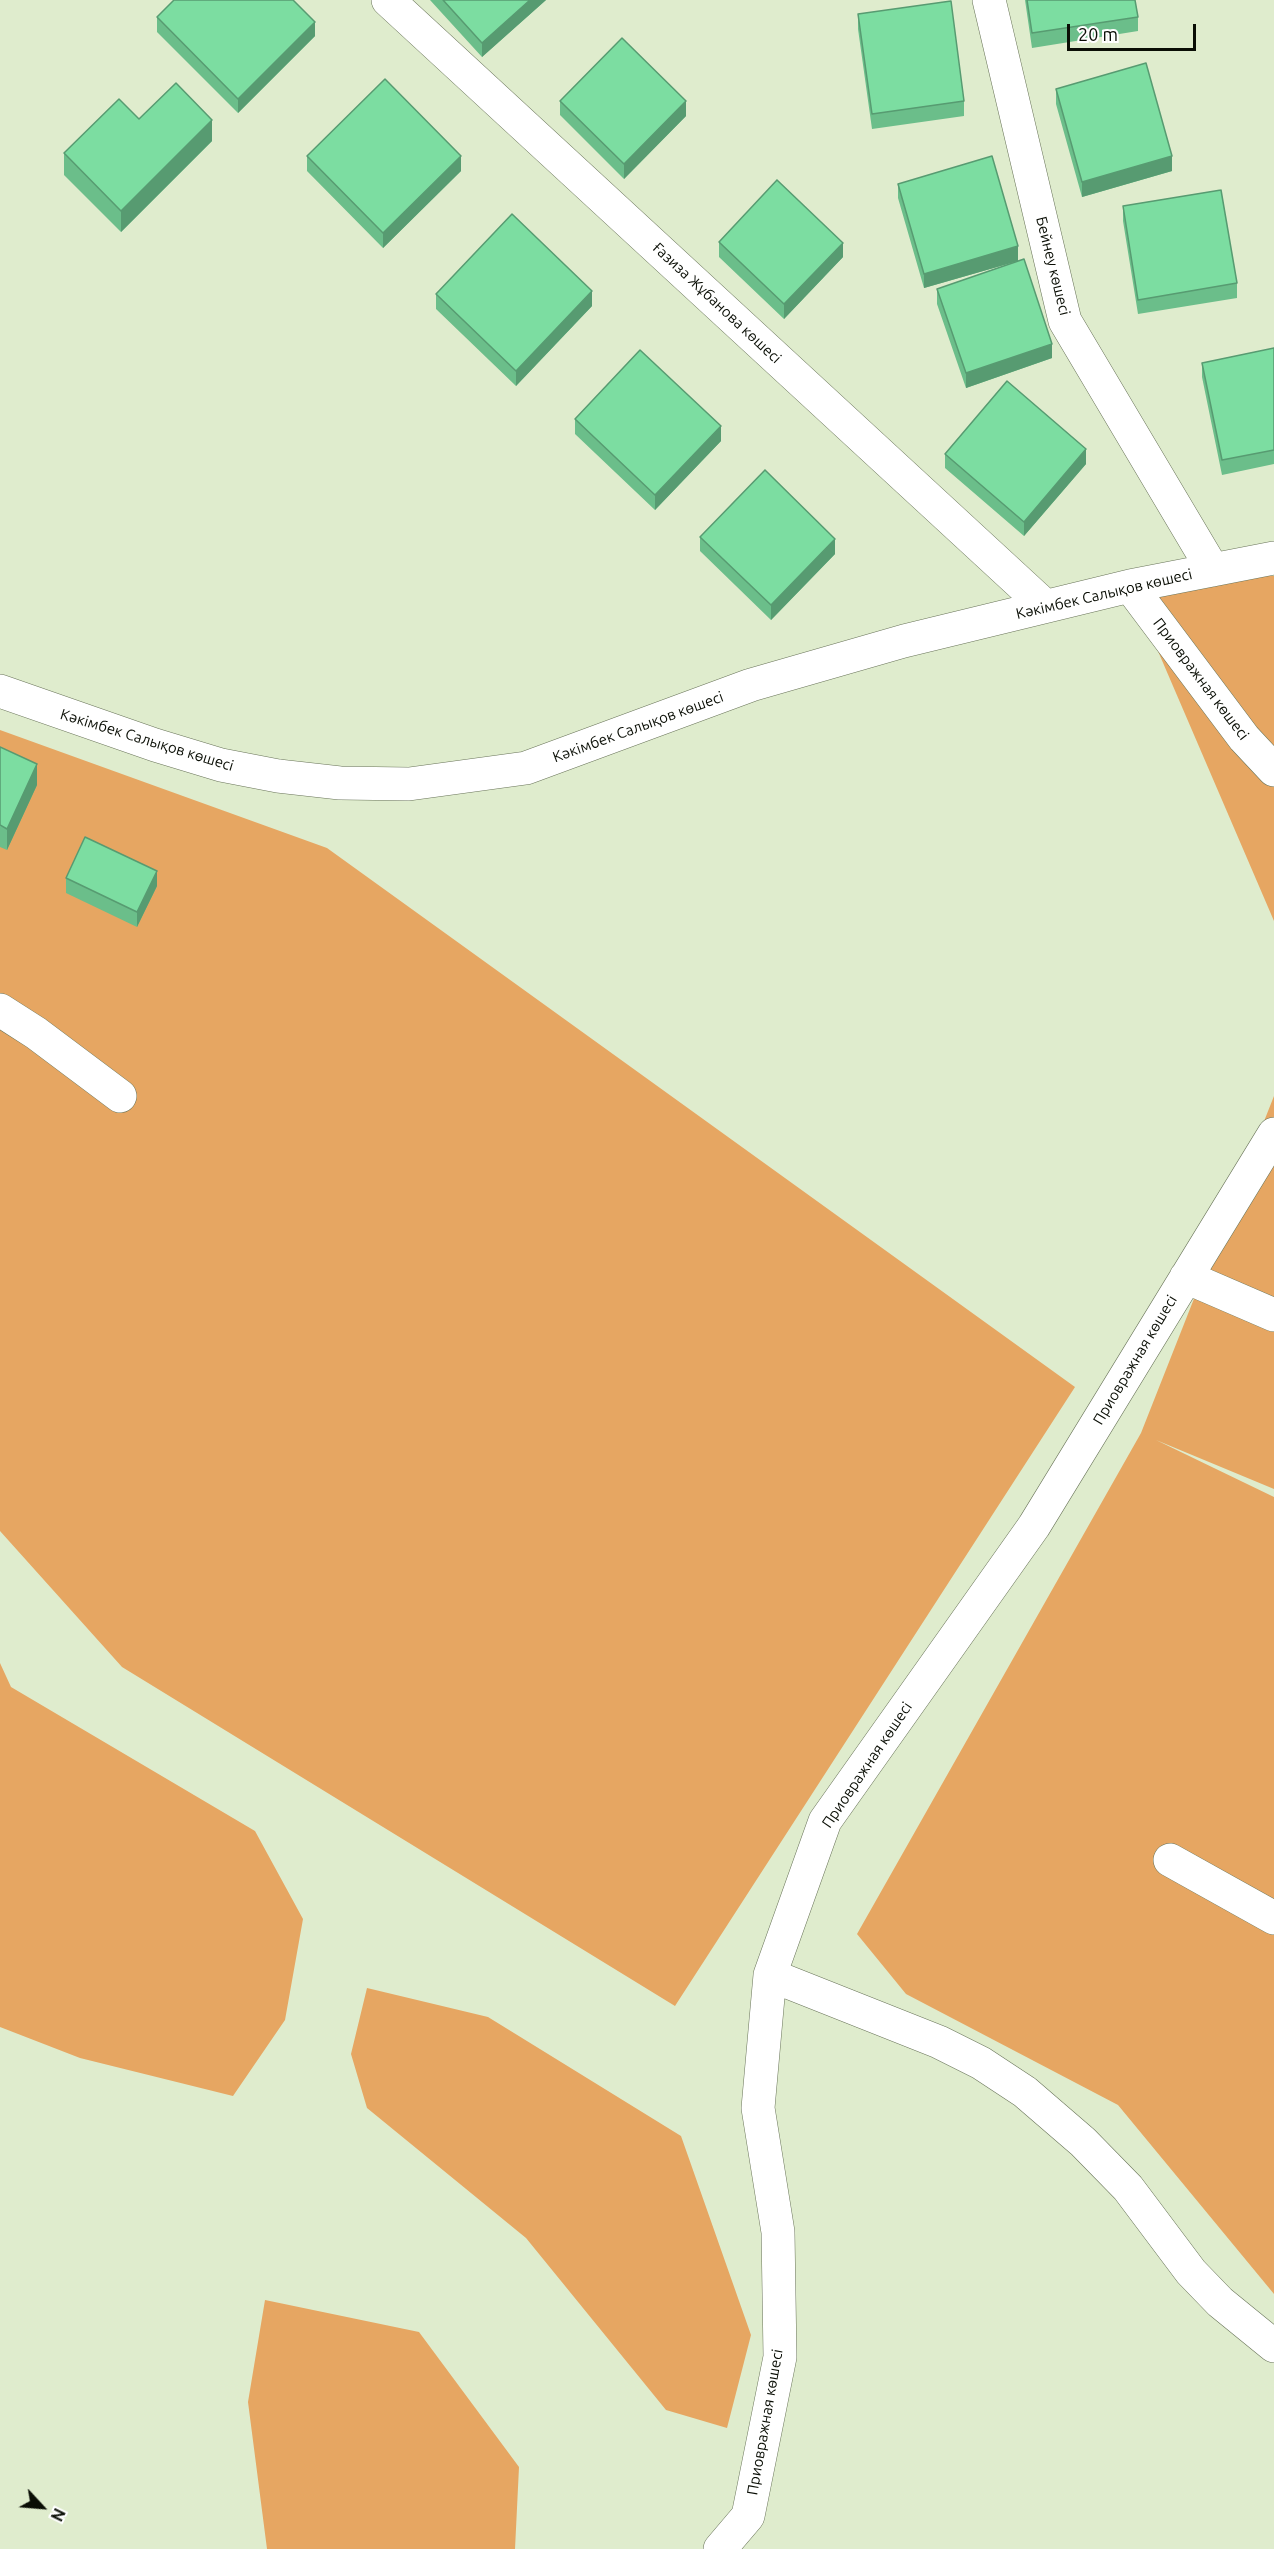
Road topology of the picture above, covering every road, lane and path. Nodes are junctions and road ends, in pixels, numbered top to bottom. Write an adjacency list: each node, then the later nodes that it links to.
1 (388, 0): 6 (street, Ғазиза Жұбанова көшесі)
2 (989, 0): 4 (street, Бейнеу көшесі)
3 (1274, 558): 4 (street, Кәкімбек Салықов көшесі)
4 (1213, 570): 5 (street, Кәкімбек Салықов көшесі)
5 (1130, 586): 6 (street, Кәкімбек Салықов көшесі); 8 (street, Приовражная көшесі)
6 (1045, 606): 7 (street, Кәкімбек Салықов көшесі)
7 (0, 691)
8 (1274, 770)
9 (0, 1010): 10 (street)
10 (120, 1096)
11 (1274, 1134): 12 (street, Приовражная көшесі)
12 (1186, 1276): 13 (street); 16 (street, Приовражная көшесі)
13 (1274, 1315)
14 (1170, 1860): 15 (street)
15 (1274, 1918)
16 (770, 1975): 17 (street); 18 (street, Приовражная көшесі)
17 (1274, 2346)
18 (720, 2549)

